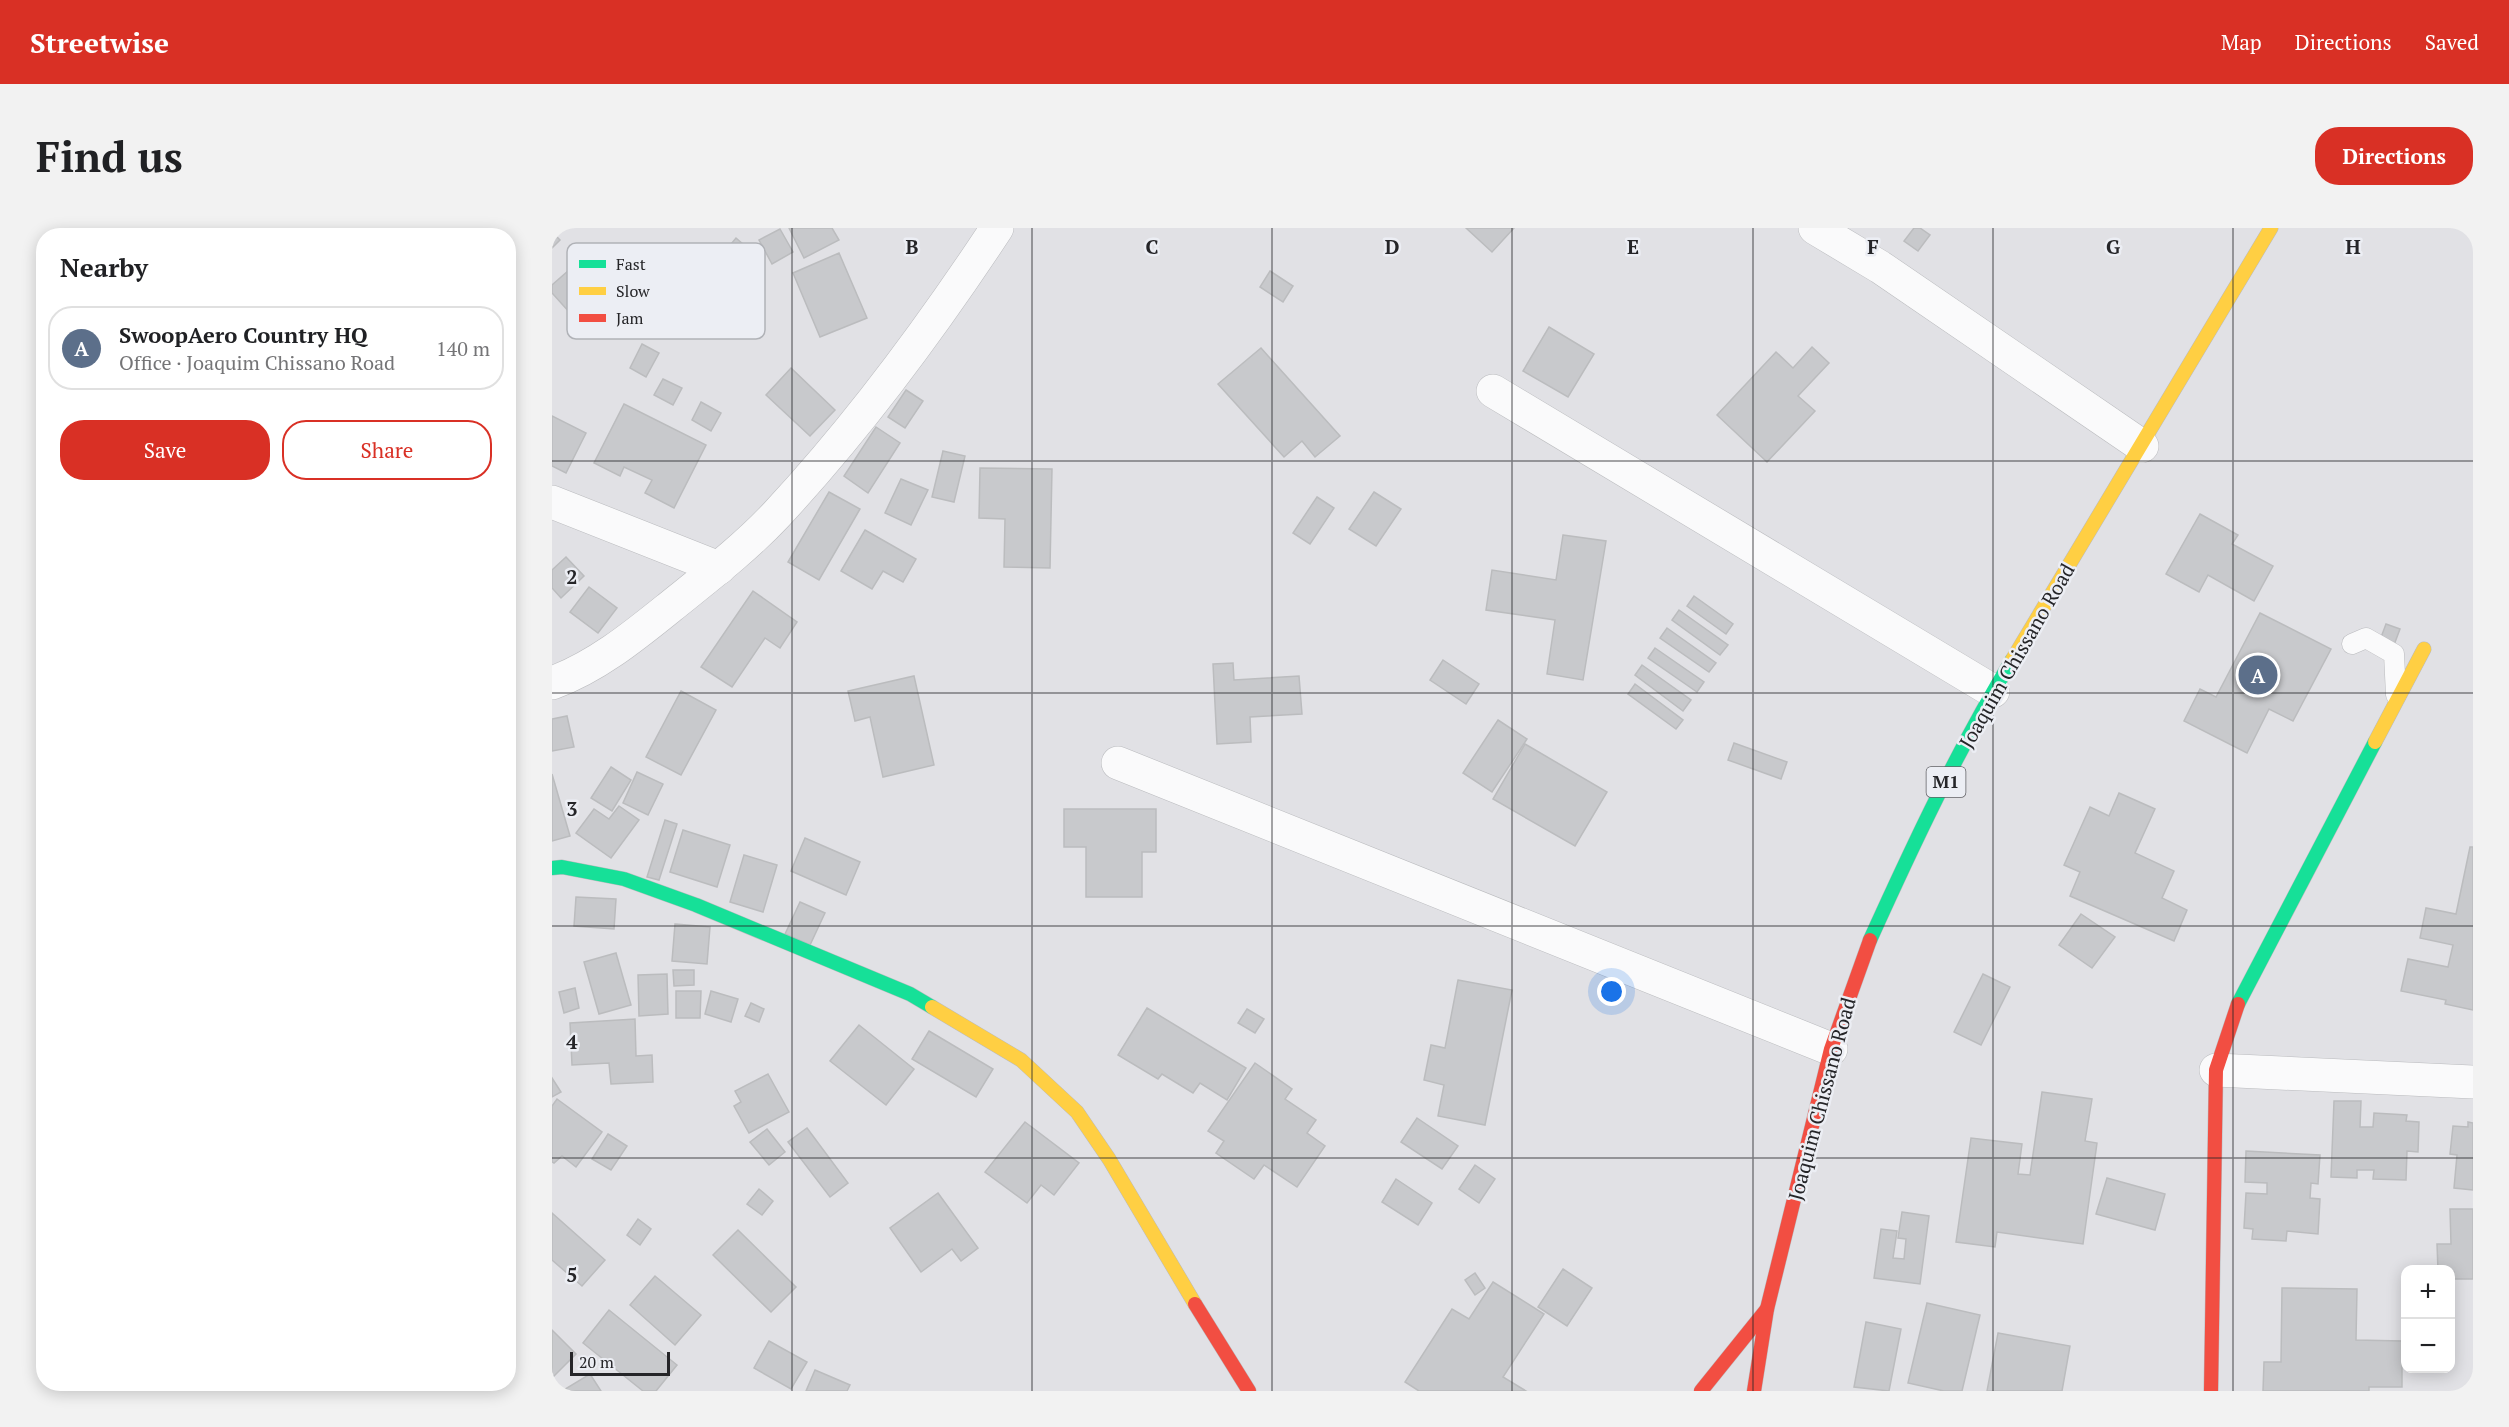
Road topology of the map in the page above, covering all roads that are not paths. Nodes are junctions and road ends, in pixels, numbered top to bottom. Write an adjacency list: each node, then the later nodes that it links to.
1 (997, 228): 7 (street)
2 (1815, 228): 5 (street)
3 (2271, 228): 5 (main road, Joaquim Chissano Road / M1)
4 (1493, 391): 11 (street)
5 (2142, 446): 11 (main road, Joaquim Chissano Road / M1)
6 (552, 502): 7 (street)
7 (719, 568): 10 (street)
8 (2352, 644): 12 (lane)
9 (2424, 649): 12 (main road)
10 (552, 683)
11 (1992, 691): 15 (main road, Joaquim Chissano Road / M1)
12 (2396, 701): 16 (main road)
13 (1118, 763): 15 (street)
14 (552, 867): 19 (main road)
15 (1831, 1049): 18 (main road, Joaquim Chissano Road / M1)
16 (2216, 1070): 17 (street); 22 (main road)
17 (2473, 1082)
18 (1767, 1309): 20 (main road); 21 (main road, Joaquim Chissano Road / M1)
19 (1250, 1391)
20 (1701, 1391)
21 (1754, 1391)
22 (2211, 1391)

